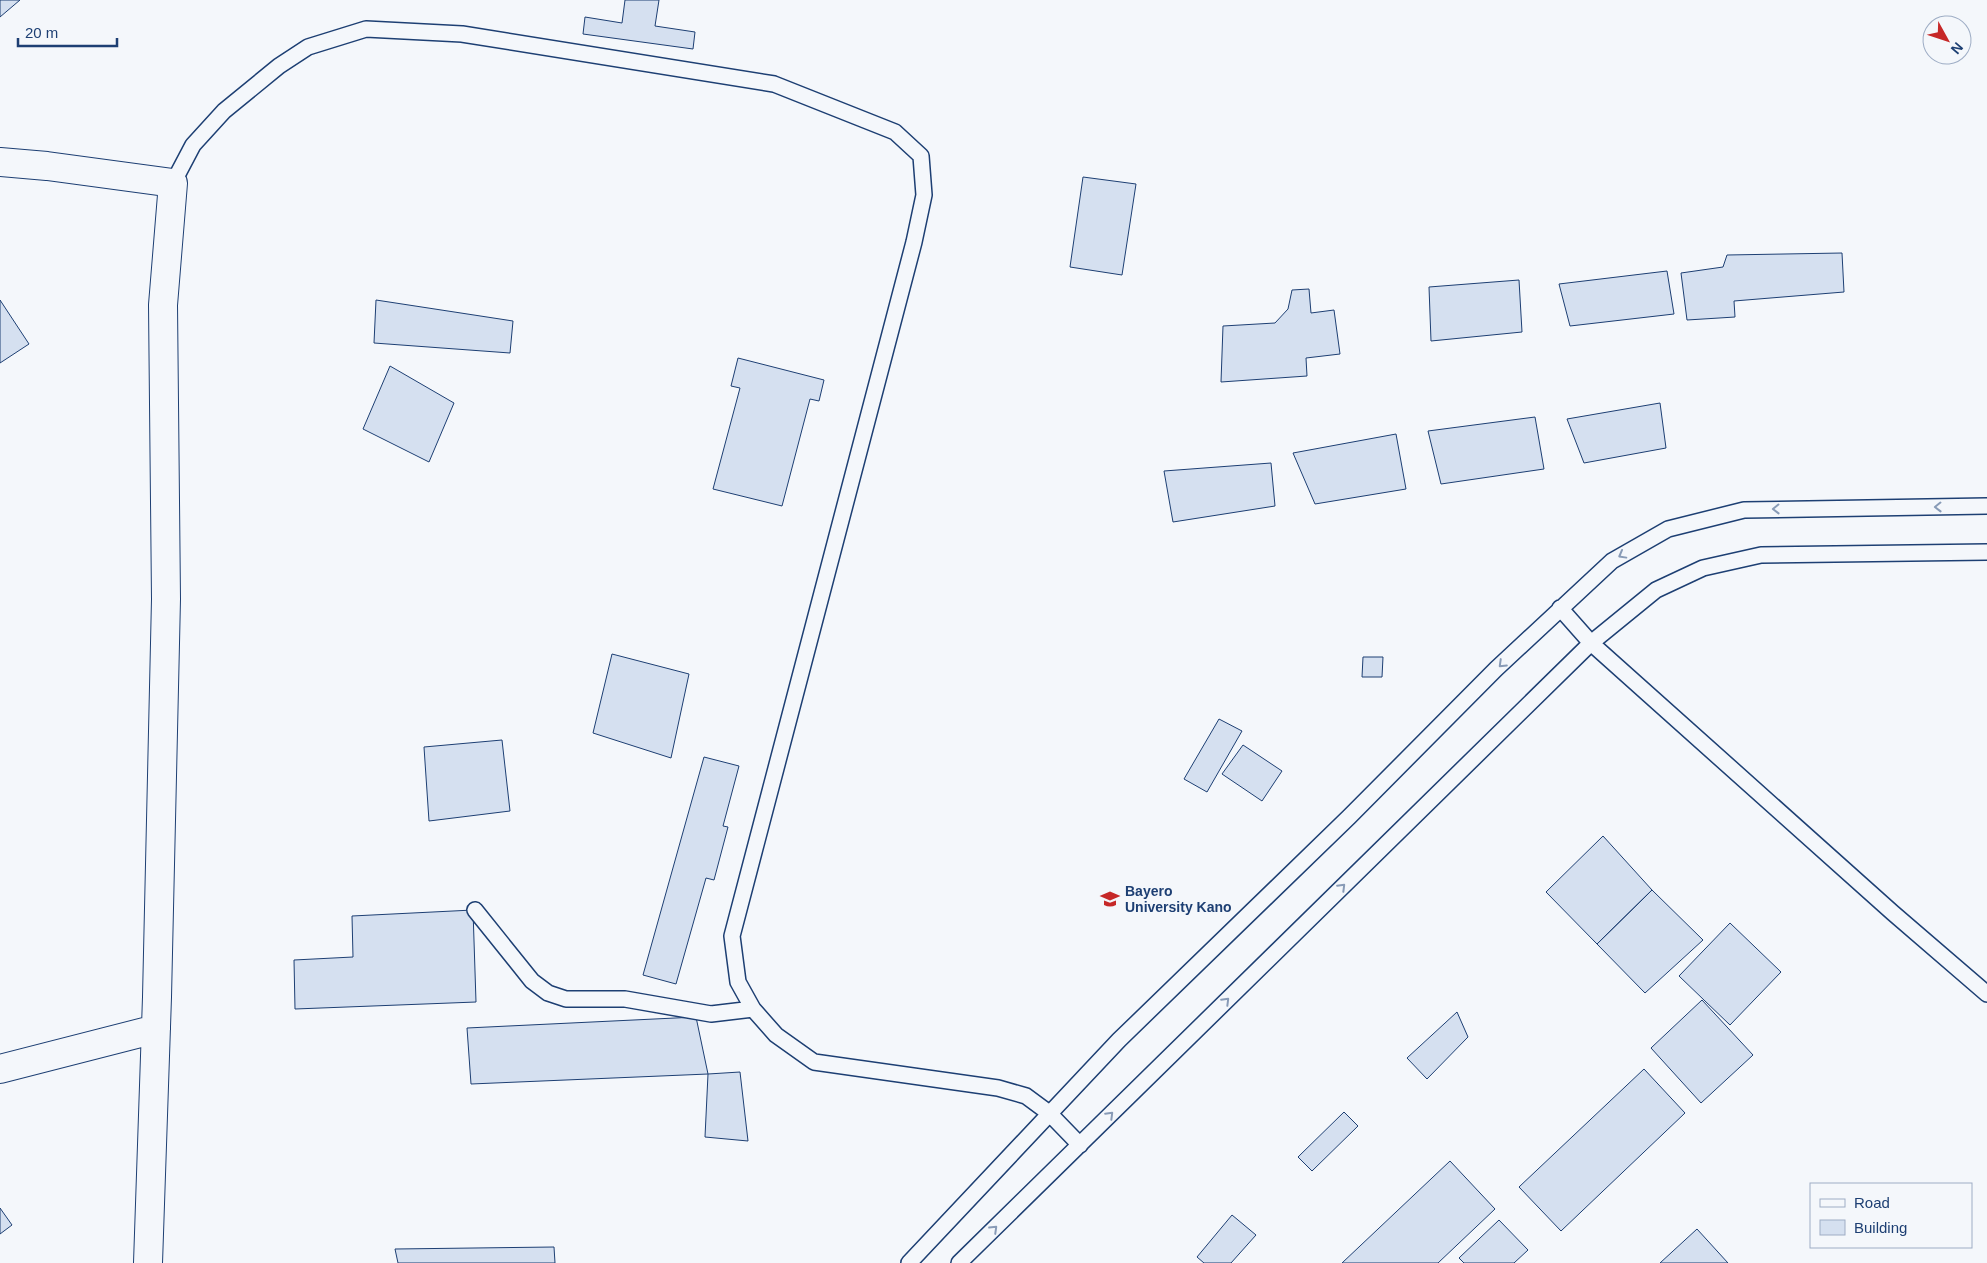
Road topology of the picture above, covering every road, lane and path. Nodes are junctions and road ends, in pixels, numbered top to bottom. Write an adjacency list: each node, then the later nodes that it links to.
1 (0, 162): 2 (street)
2 (173, 183): 9 (lane); 10 (street)
3 (1987, 506): 5 (lane, one-way to 5)
4 (1987, 552): 6 (lane)
5 (1560, 608): 6 (lane); 12 (lane, one-way to 12)
6 (1591, 644): 8 (lane); 13 (lane, one-way to 6)
7 (476, 910): 9 (lane)
8 (1987, 994)
9 (753, 1010): 12 (lane)
10 (156, 1029): 11 (street); 14 (street)
11 (0, 1069)
12 (1049, 1113): 13 (lane); 15 (lane)
13 (1080, 1145): 16 (lane, one-way to 13)
14 (148, 1263)
15 (909, 1263)
16 (960, 1263)

